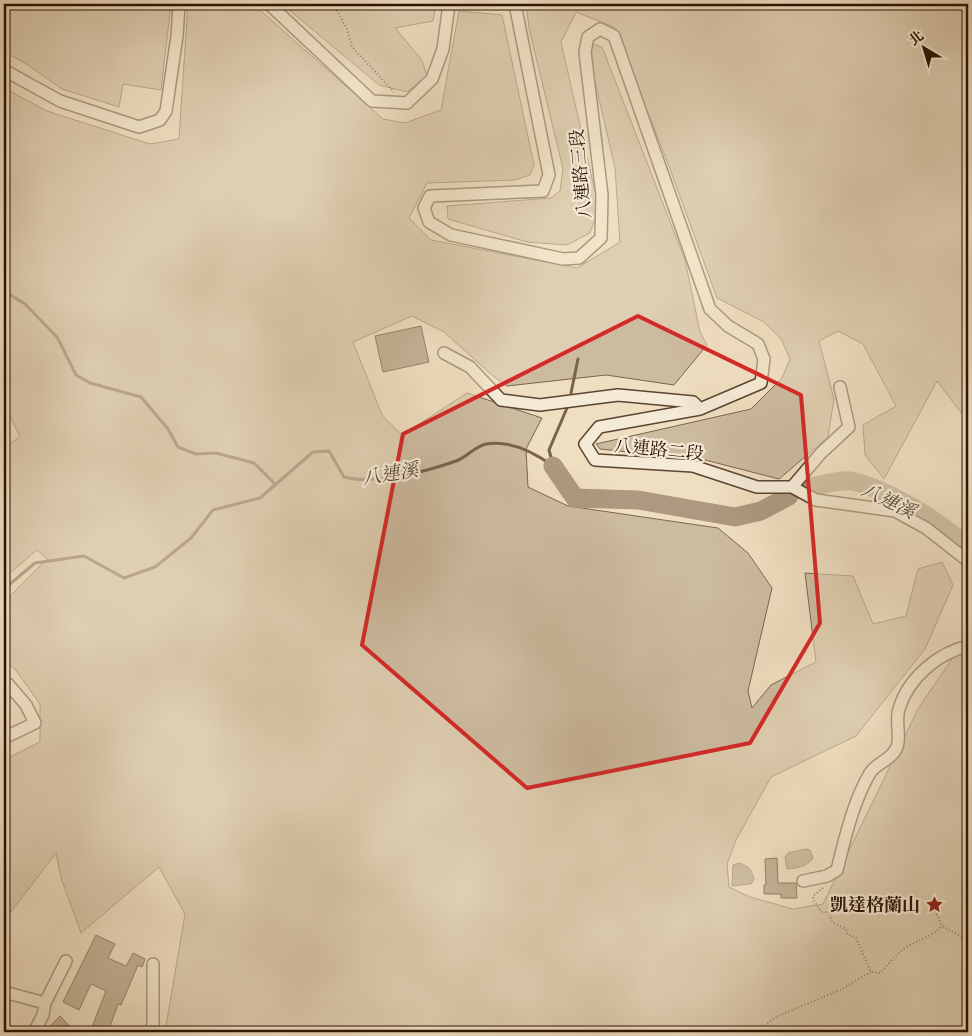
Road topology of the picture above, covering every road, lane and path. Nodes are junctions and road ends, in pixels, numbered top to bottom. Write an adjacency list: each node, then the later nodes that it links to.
1 (179, 4): 6 (street)
2 (269, 4): 7 (street)
3 (333, 4): 7 (path)
4 (449, 4): 7 (street)
5 (515, 4): 9 (street, 八連路三段)
6 (4, 70)
7 (404, 102)
8 (444, 353): 11 (street)
9 (761, 382): 11 (street, 八連路二段)
10 (840, 387): 12 (street)
11 (700, 409): 12 (street, 八連路二段)
12 (792, 487): 13 (street, 八連路二段)
13 (968, 561)
14 (968, 646): 17 (street)
15 (4, 686): 16 (street)
16 (4, 738)
17 (803, 881)
18 (823, 888): 24 (path)
19 (931, 901): 20 (path)
20 (942, 926): 21 (path); 24 (path)
21 (968, 940)
22 (66, 961): 26 (street)
23 (153, 964): 28 (street)
24 (871, 972): 29 (path)
25 (4, 992): 26 (street)
26 (45, 1003): 27 (street)
27 (34, 1032)
28 (150, 1032)
29 (756, 1032)

